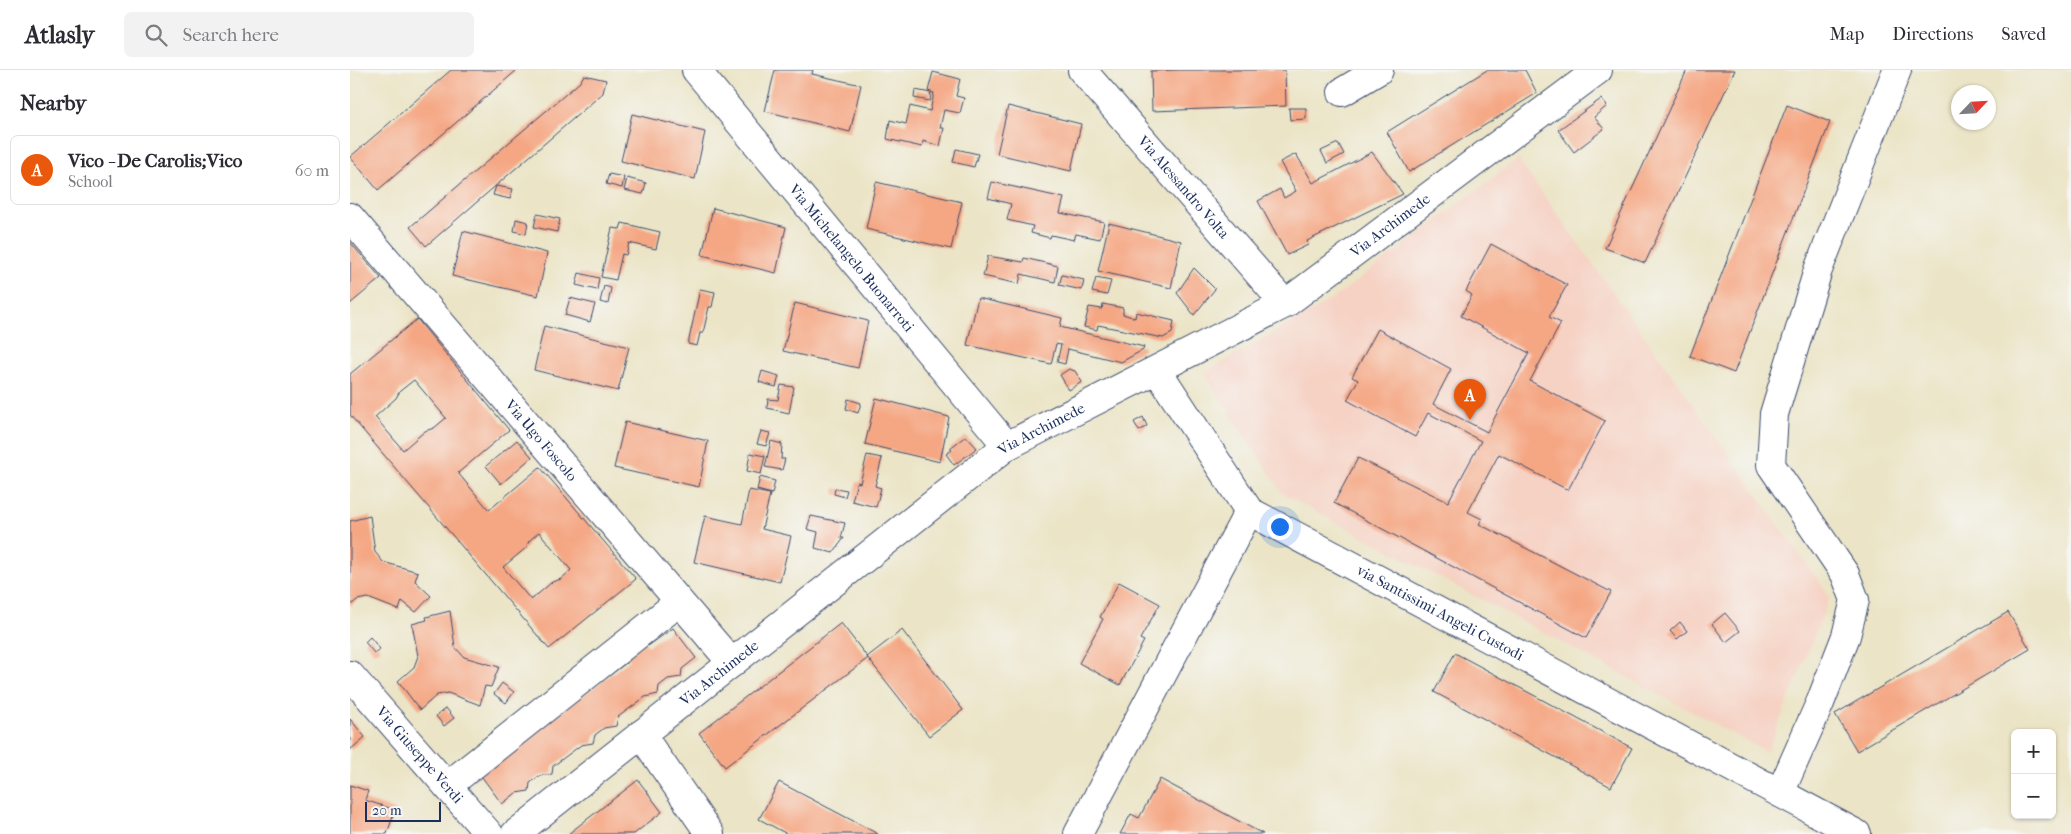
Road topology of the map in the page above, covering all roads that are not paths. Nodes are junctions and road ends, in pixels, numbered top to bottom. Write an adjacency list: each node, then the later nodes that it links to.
1 (696, 70): 10 (street, Via Michelangelo Buonarroti)
2 (1082, 70): 8 (street, Via Alessandro Volta)
3 (1379, 70): 6 (street)
4 (1598, 70): 8 (street, Via Archimede)
5 (1897, 70): 17 (street)
6 (1342, 92)
7 (350, 217): 12 (street, Via Ugo Foscolo)
8 (1285, 304): 9 (street, Via Archimede)
9 (1157, 370): 10 (street, Via Archimede); 11 (street, via Santissimi Angeli Custodi)
10 (1007, 446): 13 (street, Via Archimede)
11 (1249, 511): 17 (street, via Santissimi Angeli Custodi); 21 (street)
12 (680, 602): 13 (street, Via Ugo Foscolo); 16 (street)
13 (732, 663): 15 (street, Via Archimede)
14 (350, 675): 16 (street, Via Giuseppe Verdi)
15 (641, 734): 19 (street, Via Archimede); 20 (street)
16 (447, 786): 18 (street, Via Giuseppe Verdi)
17 (1780, 793): 22 (street, via Santissimi Angeli Custodi)
18 (489, 834)
19 (515, 834)
20 (710, 834)
21 (1078, 834)
22 (1857, 834)

